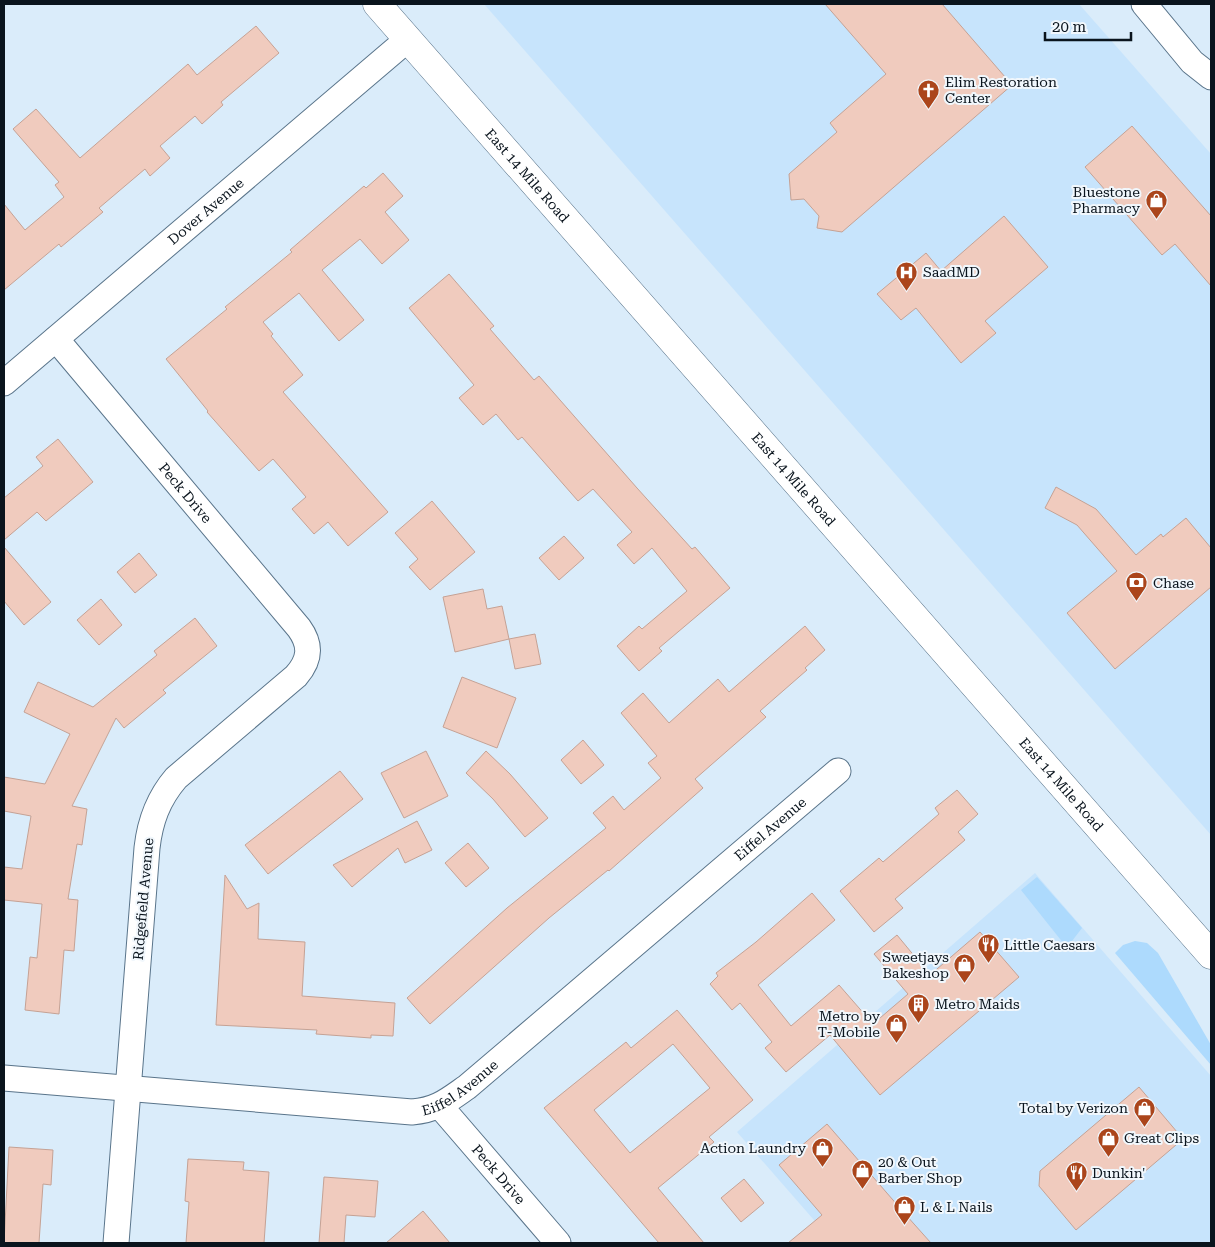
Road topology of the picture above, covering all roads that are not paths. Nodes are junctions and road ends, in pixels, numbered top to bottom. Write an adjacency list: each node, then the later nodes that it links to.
1 (377, 4): 3 (main road, East 14 Mile Road)
2 (1144, 4): 4 (street)
3 (408, 39): 5 (street, Dover Avenue); 9 (main road, East 14 Mile Road)
4 (1211, 77)
5 (56, 339): 6 (street, Dover Avenue); 7 (street, Peck Drive)
6 (4, 383)
7 (309, 651): 11 (street, Ridgefield Avenue)
8 (838, 771): 12 (street, Eiffel Avenue)
9 (1211, 955)
10 (4, 1078): 11 (street)
11 (128, 1089): 12 (street, Eiffel Avenue); 13 (street)
12 (440, 1106): 14 (street, Peck Drive)
13 (116, 1243)
14 (558, 1243)

